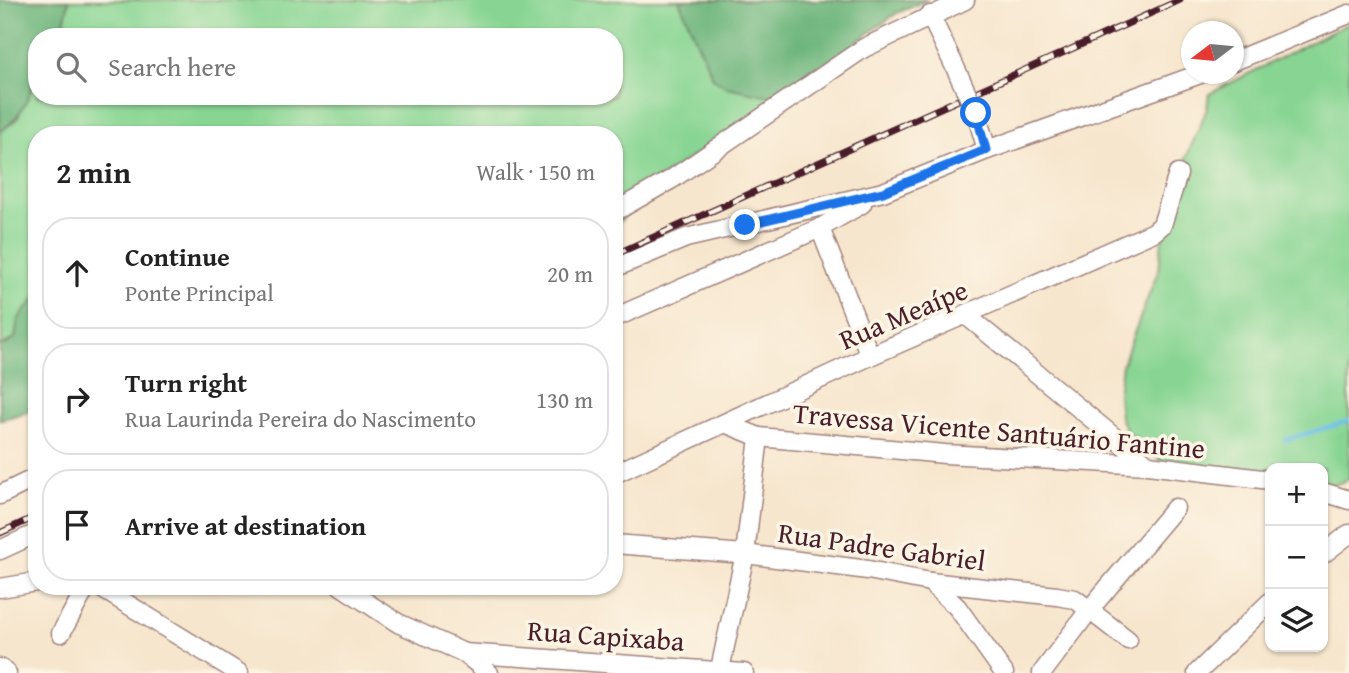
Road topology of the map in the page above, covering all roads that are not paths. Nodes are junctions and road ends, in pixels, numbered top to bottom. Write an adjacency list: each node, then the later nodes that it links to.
1 (965, 0): 3 (street)
2 (1349, 14): 4 (street)
3 (930, 15): 6 (street, bridge); 9 (street)
4 (1244, 57)
5 (1181, 81): 6 (street)
6 (986, 150): 8 (street)
7 (1178, 174): 13 (street, Rua Meaípe)
8 (883, 192): 10 (street); 11 (street)
9 (623, 207)
10 (820, 228): 12 (street); 14 (street)
11 (623, 264)
12 (623, 314)
13 (967, 316): 14 (street, Rua Meaípe); 17 (street)
14 (870, 356): 15 (street, Rua Meaípe)
15 (727, 424): 16 (street, Travessa Vicente Santuário Fantine); 18 (street, Rua Meaípe)
16 (759, 437): 17 (street, Travessa Vicente Santuário Fantine); 30 (street)
17 (1148, 465): 19 (street, Travessa Vicente Santuário Fantine)
18 (623, 470)
19 (1265, 479)
20 (28, 481): 22 (street)
21 (1328, 494): 23 (street)
22 (0, 495)
23 (1349, 500)
24 (1175, 508): 38 (street)
25 (1349, 534): 29 (street)
26 (28, 537): 28 (street)
27 (623, 545): 30 (street, Rua Padre Gabriel)
28 (0, 550)
29 (1328, 550)
30 (745, 554): 31 (street, Rua Padre Gabriel); 43 (street)
31 (930, 582): 38 (street, Rua Padre Gabriel); 48 (street)
32 (28, 583): 33 (street)
33 (1, 585)
34 (83, 595): 39 (street)
35 (113, 595): 45 (street)
36 (355, 595): 41 (street)
37 (1265, 607): 50 (street)
38 (1090, 609): 40 (street, Rua Padre Gabriel); 49 (street)
39 (61, 633)
40 (1128, 639)
41 (464, 653): 43 (street, Rua Capixaba); 46 (street)
42 (0, 668): 44 (street)
43 (720, 669): 47 (street, Rua Capixaba)
44 (7, 673)
45 (239, 673)
46 (489, 673)
47 (744, 673)
48 (1004, 673)
49 (1042, 673)
50 (1197, 673)

